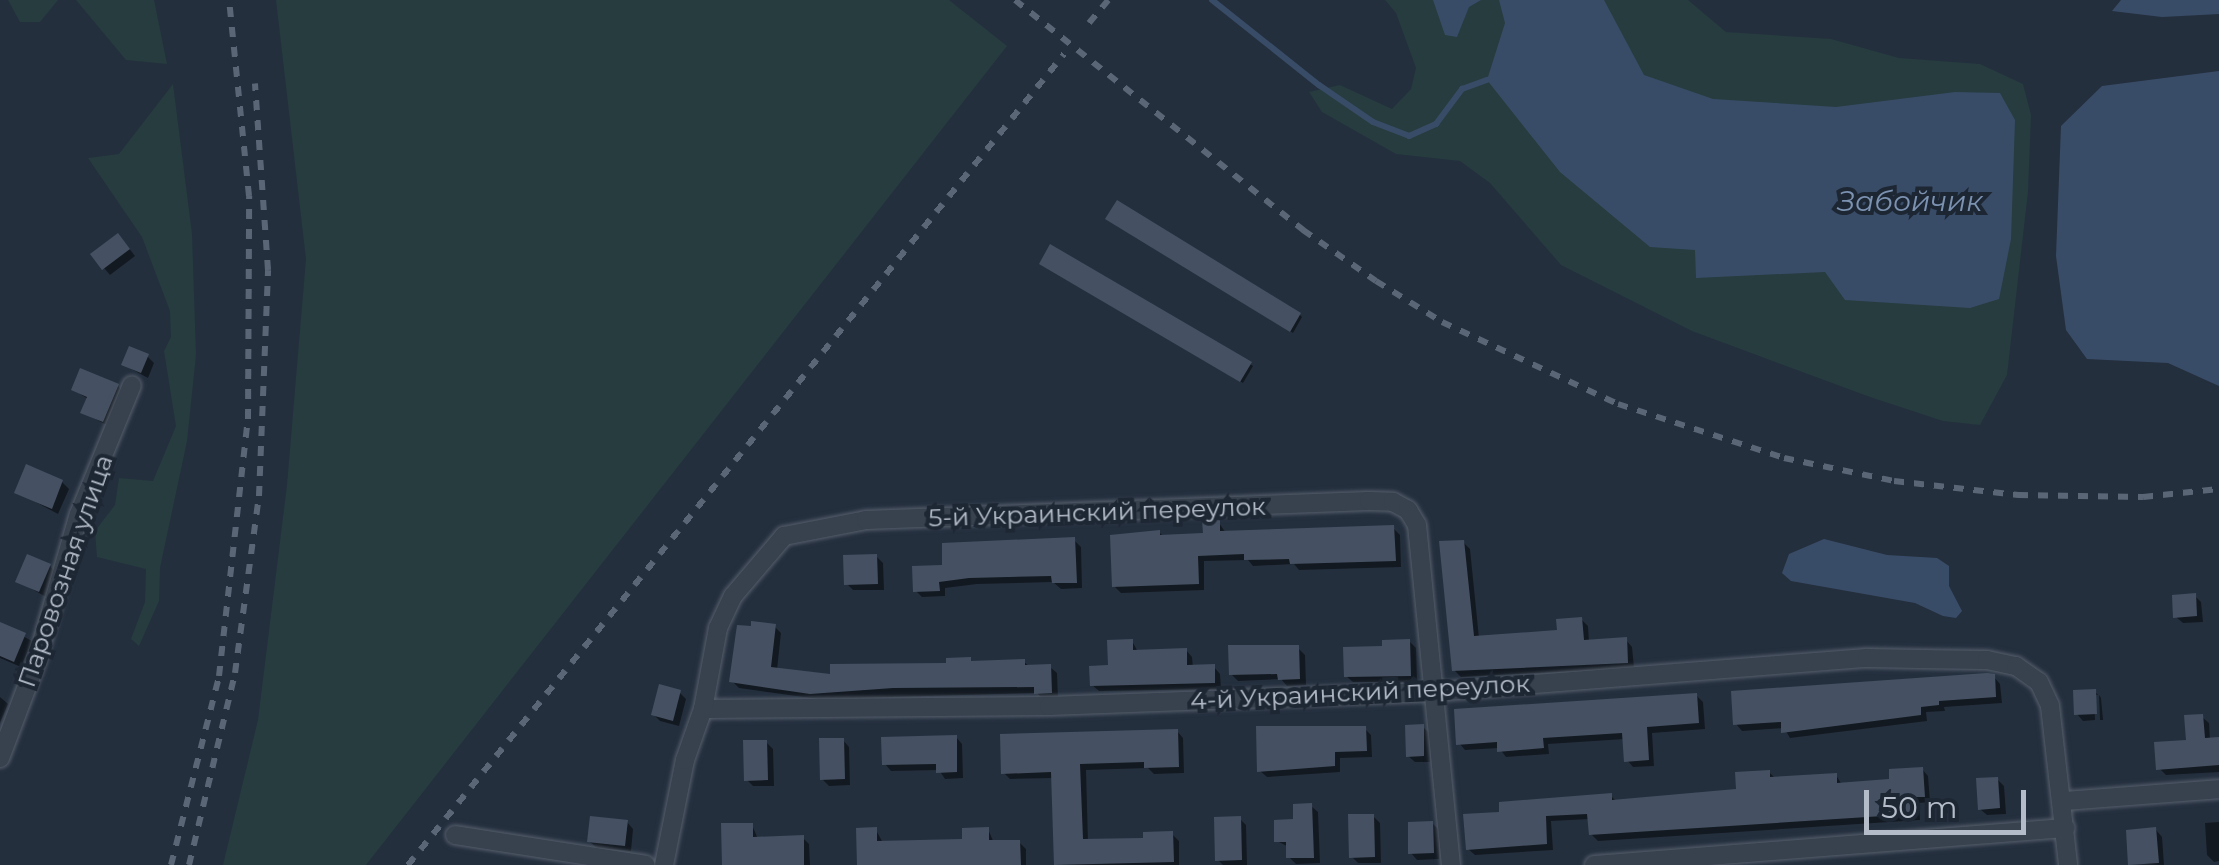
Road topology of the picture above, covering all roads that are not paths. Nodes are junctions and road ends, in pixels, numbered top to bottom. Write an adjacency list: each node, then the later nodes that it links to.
1 (132, 384): 4 (street, Паровозная улица)
2 (1434, 692): 3 (street, 4-й Украинский переулок); 3 (street, 5-й Украинский переулок); 6 (street, 4-й Украинский переулок); 11 (street)
3 (703, 710): 10 (street)
4 (0, 758)
5 (2219, 790): 6 (street)
6 (2064, 801): 7 (street)
7 (2066, 828): 12 (street); 13 (street)
8 (455, 835): 9 (street)
9 (646, 865)
10 (664, 865)
11 (1451, 865)
12 (1594, 865)
13 (2068, 865)

